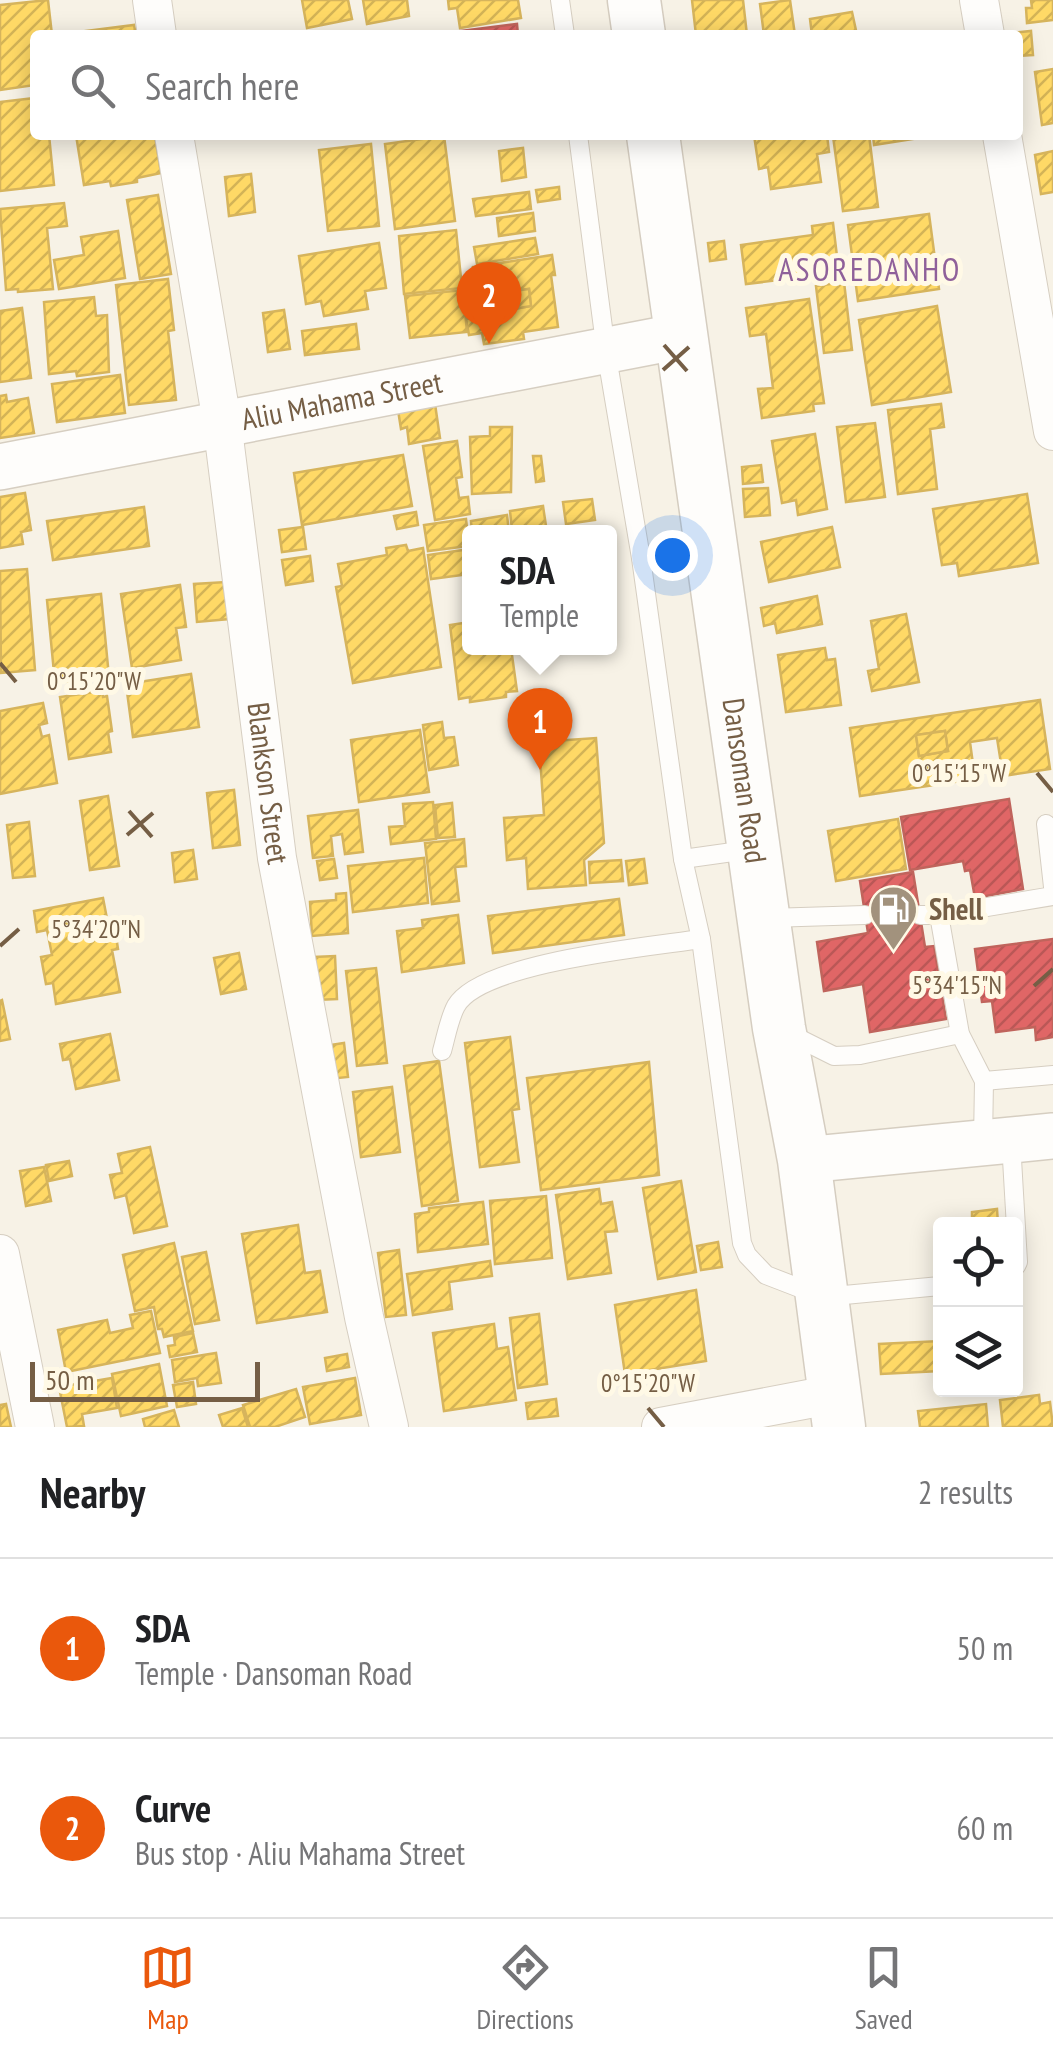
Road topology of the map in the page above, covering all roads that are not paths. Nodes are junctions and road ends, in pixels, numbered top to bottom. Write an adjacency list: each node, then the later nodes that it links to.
1 (152, 0): 5 (street)
2 (560, 0): 6 (lane)
3 (634, 0): 7 (main road)
4 (979, 0): 8 (street)
5 (157, 30)
6 (564, 30)
7 (638, 30)
8 (984, 30)
9 (175, 140): 15 (street, Blankson Street)
10 (579, 140): 14 (lane)
11 (654, 140): 13 (main road, Dansoman Road)
12 (1003, 140): 16 (street)
13 (682, 336): 14 (street, Aliu Mahama Street); 18 (main road, Dansoman Road)
14 (606, 351): 15 (street, Aliu Mahama Street); 19 (lane)
15 (222, 422): 17 (street, Aliu Mahama Street); 42 (street, Blankson Street)
16 (1053, 432)
17 (0, 468)
18 (710, 549): 19 (lane); 21 (main road, Dansoman Road)
19 (641, 558): 22 (lane)
20 (1046, 824): 23 (lane)
21 (754, 848): 22 (lane); 26 (main road, Dansoman Road)
22 (684, 859): 27 (lane)
23 (1053, 887)
24 (1053, 896): 29 (lane)
25 (865, 915): 26 (lane)
26 (764, 919): 28 (main road, Dansoman Road)
27 (700, 938): 30 (lane); 38 (lane)
28 (778, 1028): 29 (lane); 34 (main road, Dansoman Road)
29 (960, 1034): 32 (lane)
30 (442, 1051)
31 (1053, 1075): 32 (lane)
32 (984, 1081): 33 (lane)
33 (1016, 1141): 34 (street); 35 (lane)
34 (804, 1160): 38 (main road, Dansoman Road)
35 (1017, 1217)
36 (0, 1254): 41 (street)
37 (933, 1287): 38 (lane)
38 (823, 1297): 39 (main road, Dansoman Road)
39 (837, 1410): 40 (street)
40 (764, 1417): 43 (street)
41 (35, 1427)
42 (389, 1427)
43 (660, 1427)

